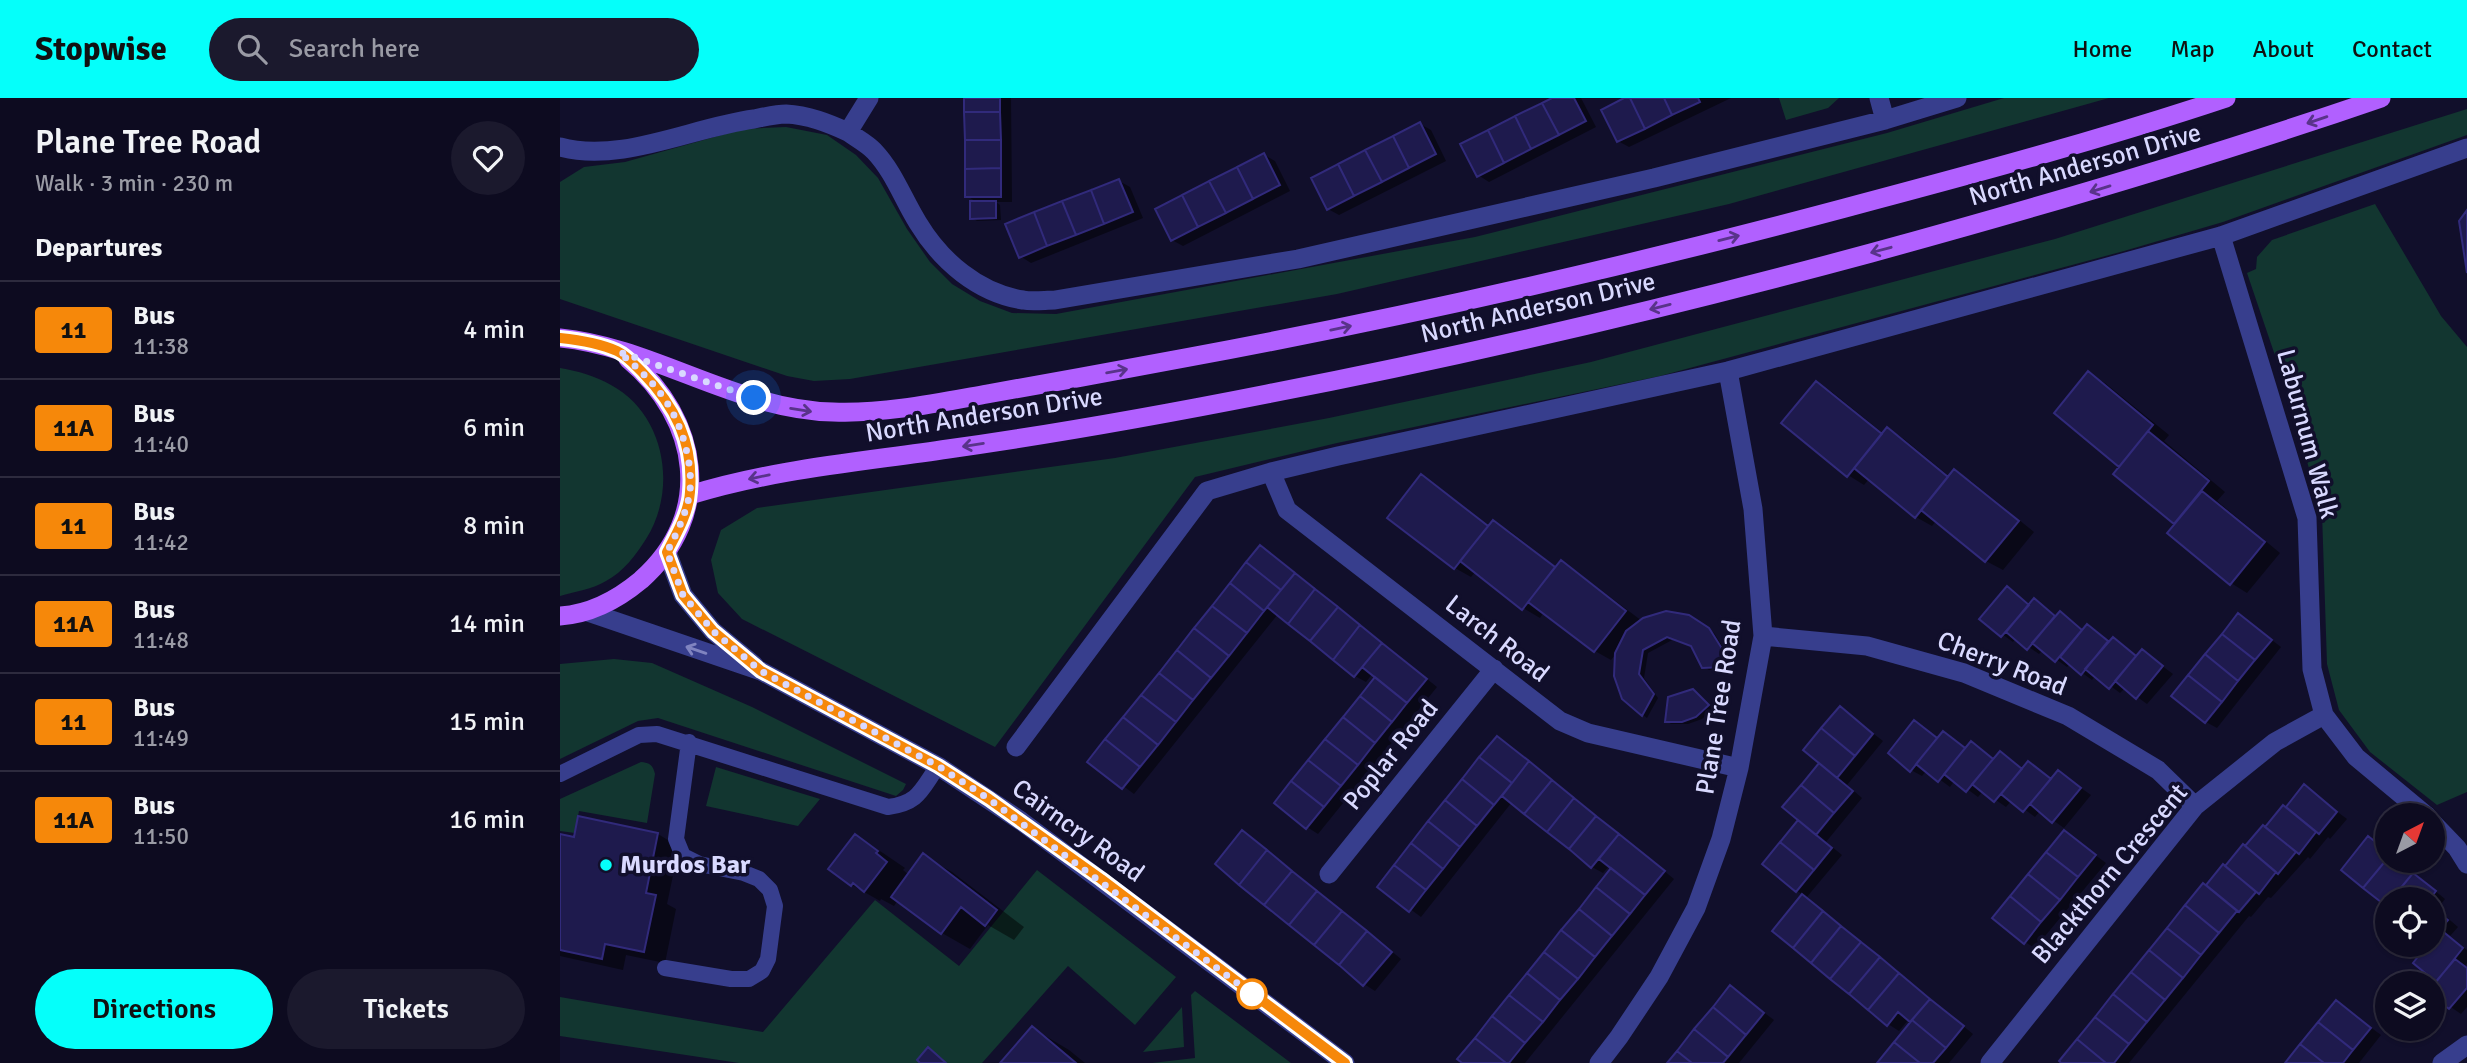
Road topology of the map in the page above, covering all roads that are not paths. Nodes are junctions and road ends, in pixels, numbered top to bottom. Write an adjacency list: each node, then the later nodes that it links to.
1 (869, 98): 7 (street)
2 (1879, 98): 6 (street)
3 (1957, 98): 6 (street)
4 (2226, 98): 12 (main road, North Anderson Drive, one-way to 4)
5 (2381, 98): 15 (main road, North Anderson Drive, one-way to 15)
6 (1885, 120): 7 (street)
7 (848, 132): 8 (street)
8 (560, 147)
9 (2467, 148): 10 (street)
10 (2221, 236): 13 (street); 22 (street, Laburnum Walk)
11 (560, 338): 12 (main road, North Anderson Drive)
12 (619, 352): 15 (main road)
13 (1728, 371): 14 (street); 19 (street, Plane Tree Road)
14 (1271, 472): 20 (street, Larch Road); 24 (street)
15 (690, 495): 16 (main road)
16 (667, 552): 17 (main road); 21 (street, Cairncry Road)
17 (588, 612): 18 (main road); 21 (street, Cairncry Road, one-way to 17)
18 (560, 617)
19 (1763, 636): 26 (street, Plane Tree Road); 29 (street, Cherry Road)
20 (1494, 669): 26 (street, Larch Road); 32 (street, Poplar Road)
21 (761, 671): 25 (street, Cairncry Road)
22 (2324, 715): 28 (street, Laburnum Walk); 29 (street, Blackthorn Crescent)
23 (689, 742): 25 (lane); 27 (lane); 33 (lane)
24 (1016, 747)
25 (938, 766): 35 (street, Cairncry Road)
26 (1739, 768): 36 (street, Plane Tree Road)
27 (560, 774)
28 (2411, 803)
29 (2195, 806): 37 (street, Blackthorn Crescent)
30 (2445, 836): 31 (street)
31 (2467, 864)
32 (1329, 874)
33 (665, 968)
34 (2467, 1045): 38 (street)
35 (1345, 1063)
36 (1599, 1063)
37 (1990, 1063)
38 (2442, 1063)

